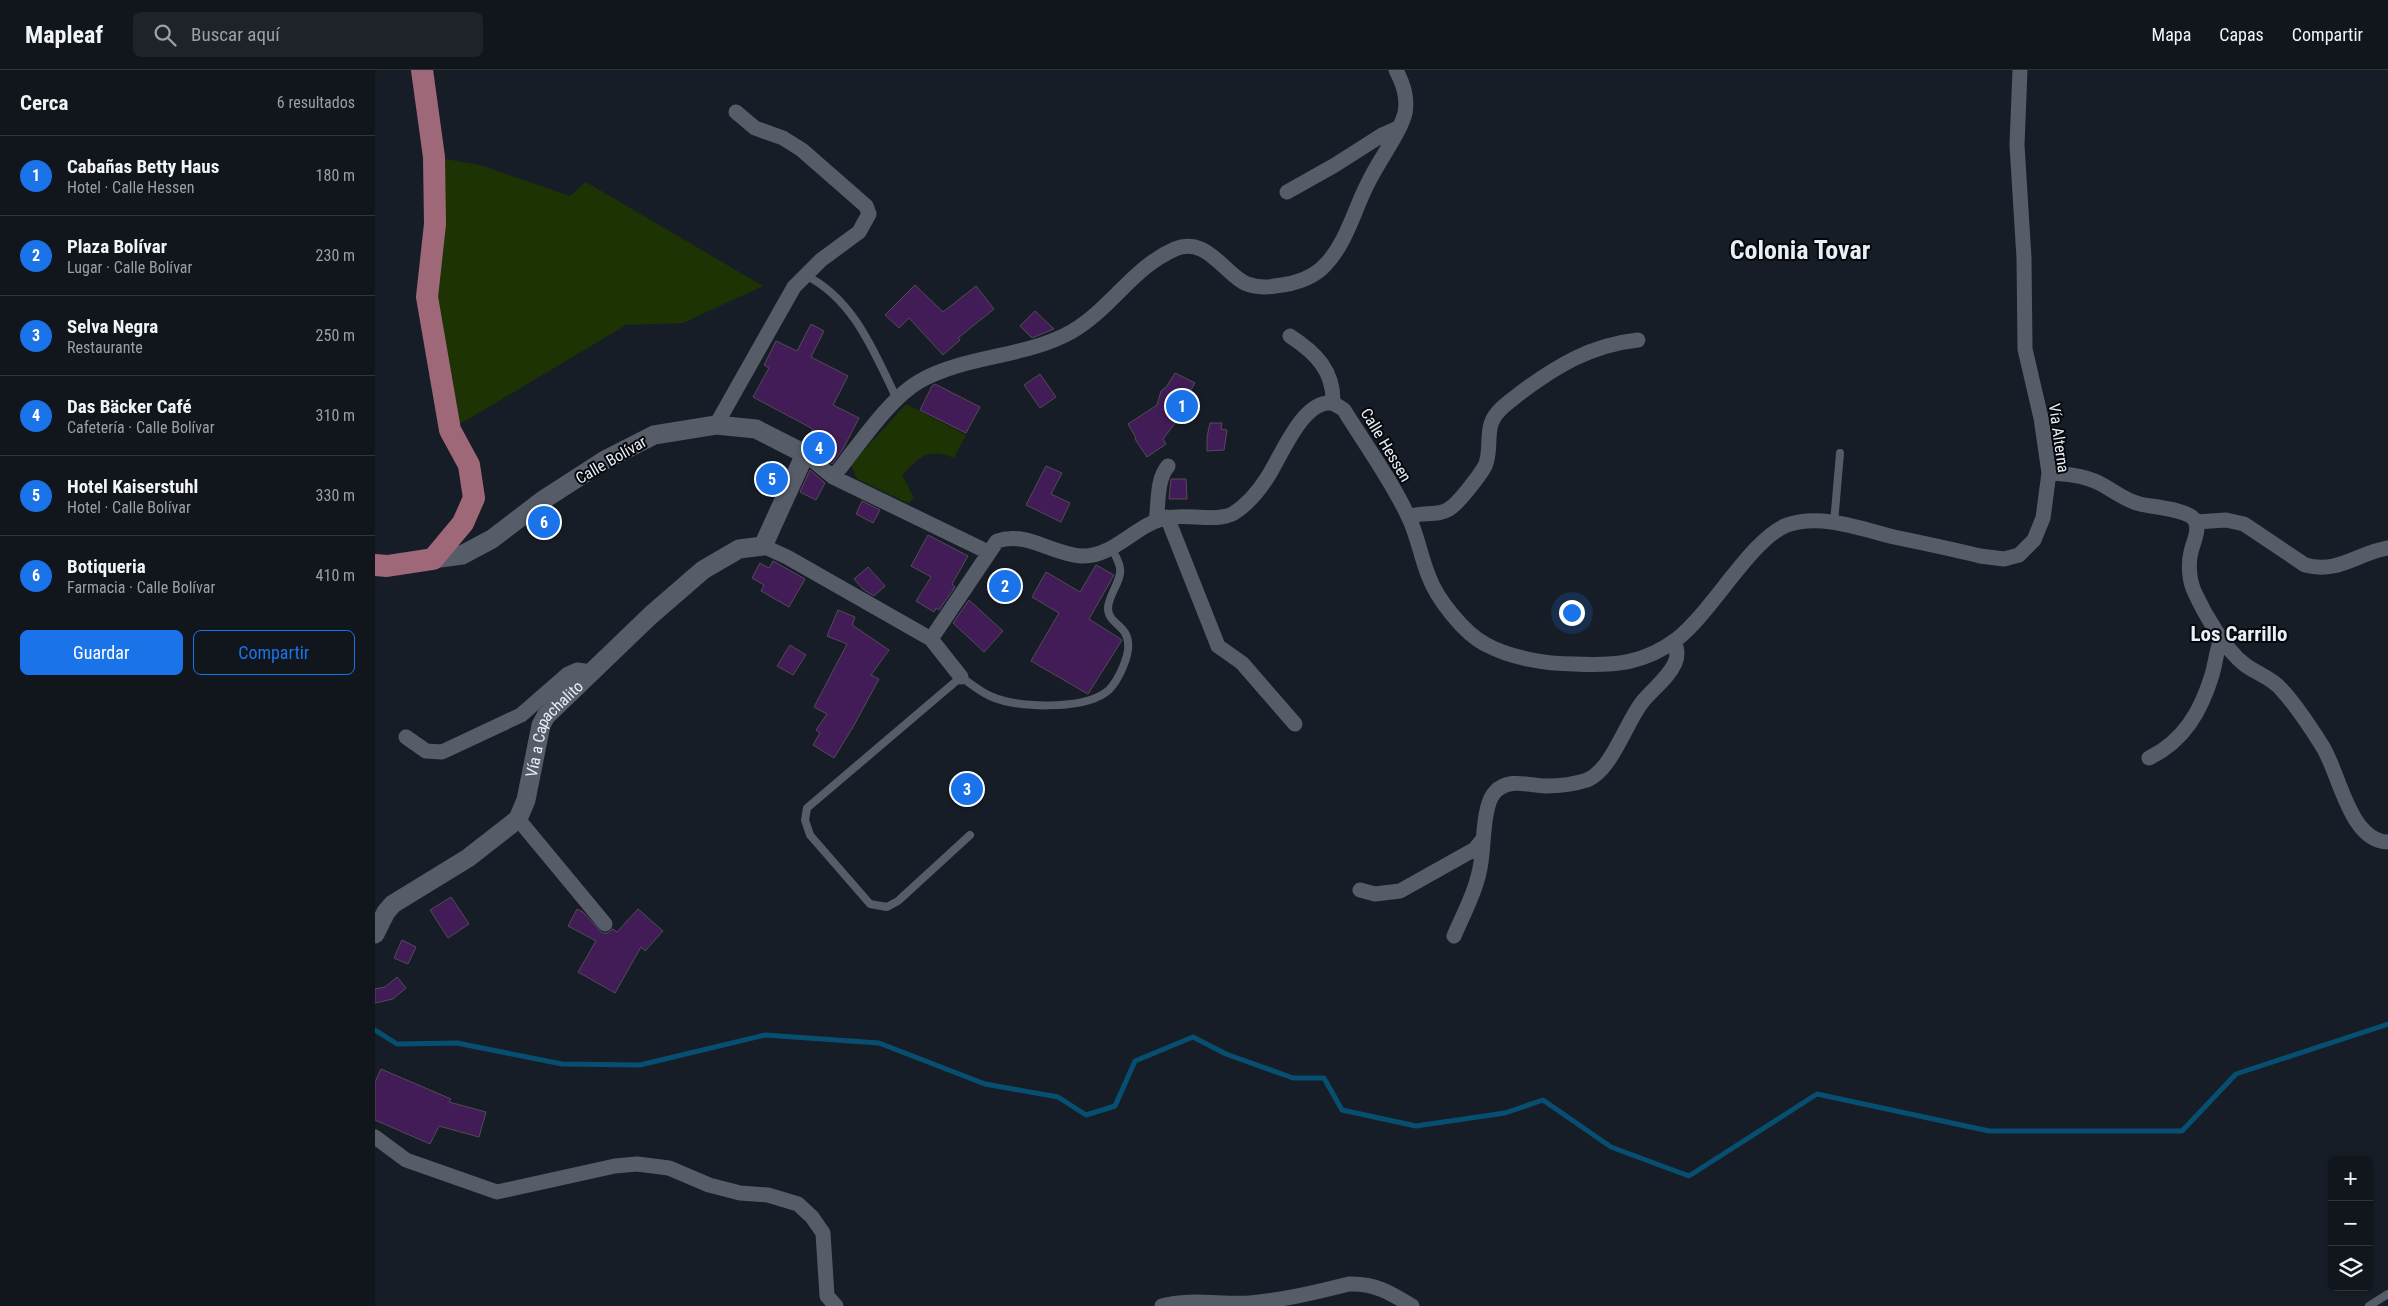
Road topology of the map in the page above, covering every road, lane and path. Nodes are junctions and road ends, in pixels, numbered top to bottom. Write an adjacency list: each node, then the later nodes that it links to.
1 (422, 70): 26 (main road)
2 (1396, 70): 5 (street)
3 (2020, 70): 16 (street, Vía Alterna)
4 (737, 112): 7 (street)
5 (1400, 127): 6 (street); 10 (street)
6 (1287, 192)
7 (805, 274): 10 (lane); 12 (street)
8 (1290, 336): 11 (street)
9 (1638, 340): 18 (street)
10 (897, 399): 17 (street)
11 (1333, 403): 18 (street, Calle Hessen); 19 (street)
12 (716, 425): 14 (street, Calle Bolívar); 26 (street, Calle Bolívar)
13 (1840, 453): 21 (lane)
14 (805, 454): 17 (street, Calle Bolívar); 22 (street)
15 (1168, 466): 19 (street)
16 (2049, 473): 20 (street); 21 (street, Vía Alterna)
17 (833, 477): 25 (street, Calle Bolívar)
18 (1409, 517): 30 (street, Calle Hessen)
19 (1161, 519): 23 (street); 33 (street)
20 (2196, 522): 24 (street); 28 (street)
21 (1834, 523): 30 (street, Vía Alterna)
22 (763, 546): 29 (street); 31 (street, Vía a Capachalito)
23 (1111, 547): 25 (street); 32 (lane)
24 (2388, 548)
25 (989, 552): 29 (street)
26 (433, 559): 27 (main road)
27 (375, 565)
28 (2222, 638): 35 (street); 39 (street)
29 (931, 639): 32 (street)
30 (1674, 641): 38 (street)
31 (591, 672): 34 (street); 36 (street, Vía a Capachalito)
32 (961, 677): 37 (lane)
33 (1295, 724)
34 (406, 737)
35 (2149, 758)
36 (518, 819): 41 (street); 42 (street)
37 (970, 835)
38 (1483, 839): 40 (street); 43 (street)
39 (2388, 842)
40 (1360, 890)
41 (605, 924)
42 (375, 934)
43 (1454, 936)
44 (375, 1137): 46 (street)
45 (2388, 1294): 49 (lane)
46 (836, 1306)
47 (1162, 1306): 48 (street)
48 (1412, 1306)
49 (2369, 1306)

